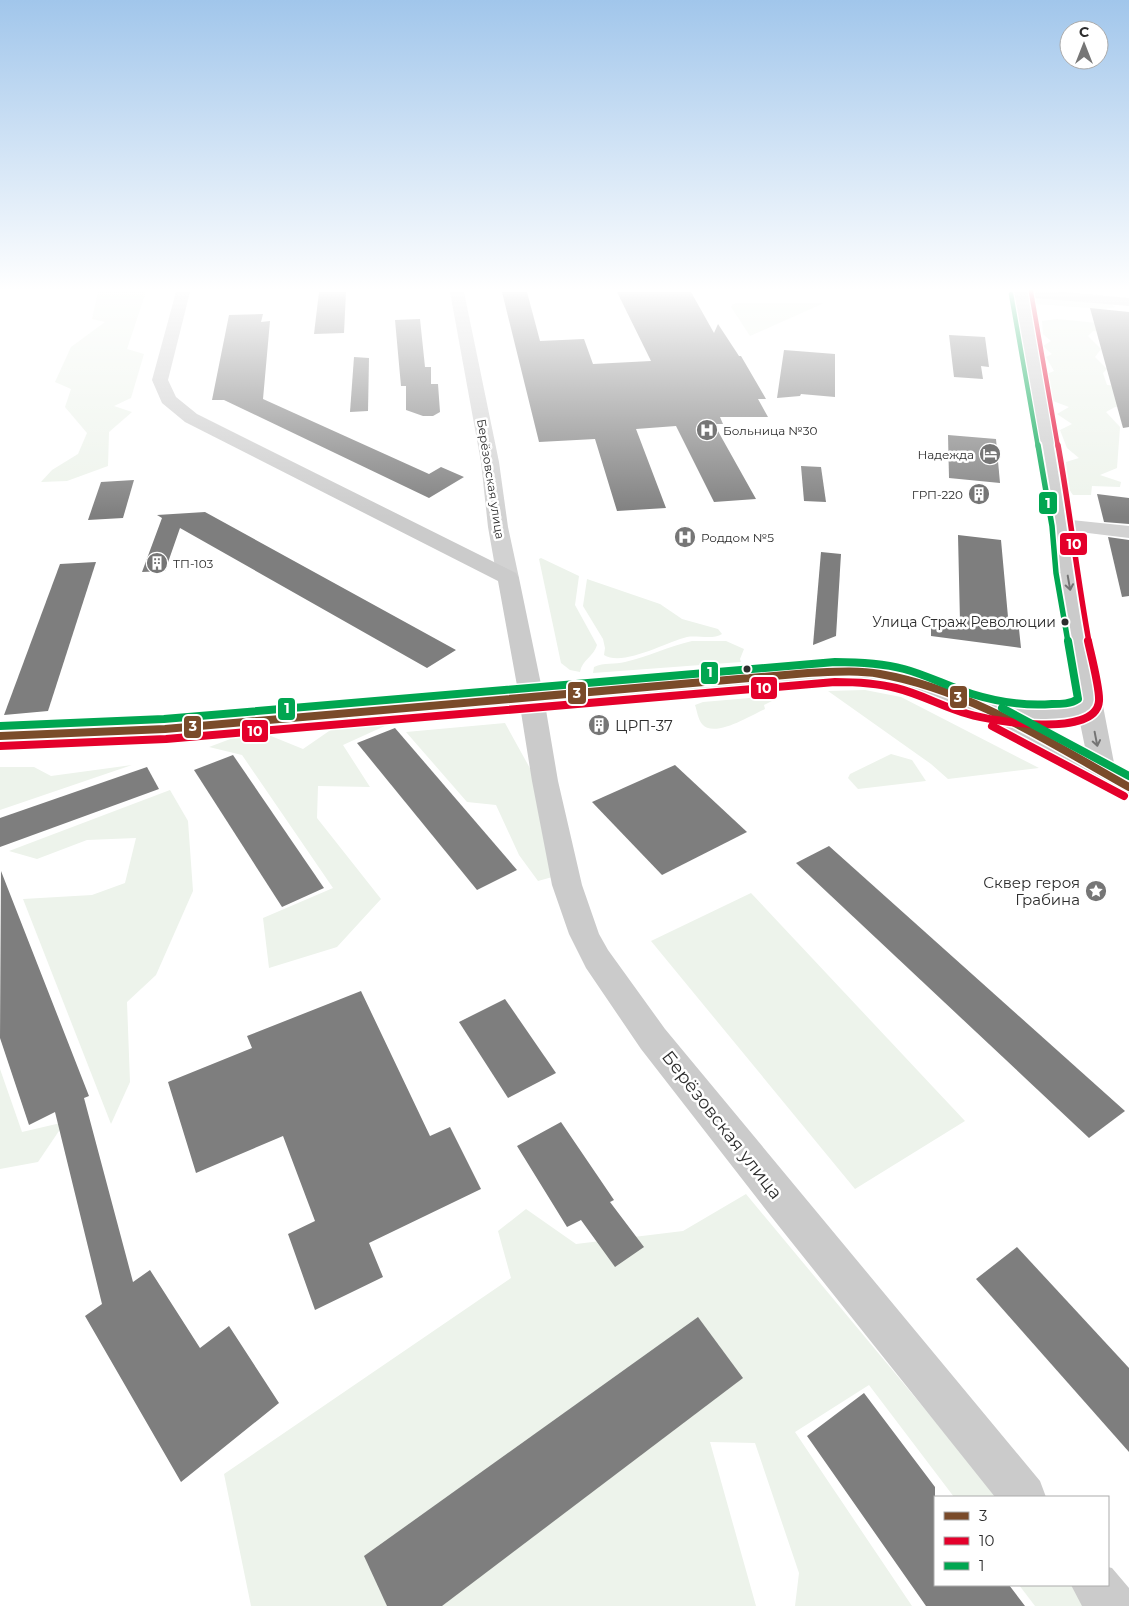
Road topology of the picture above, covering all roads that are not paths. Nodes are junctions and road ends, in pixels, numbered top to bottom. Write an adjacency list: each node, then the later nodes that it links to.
1 (163, 367): 6 (street)
2 (472, 367): 6 (street, Берёзовская улица)
3 (1034, 367): 4 (street)
4 (1062, 525): 5 (street); 8 (street, one-way to 8)
5 (1129, 532)
6 (508, 578): 7 (street, Берёзовская улица)
7 (532, 697): 9 (street); 10 (street); 13 (street, Берёзовская улица)
8 (1089, 703): 9 (street); 11 (street, one-way to 11)
9 (972, 704): 11 (street)
10 (0, 736)
11 (1103, 774): 12 (street)
12 (1129, 787)
13 (1023, 1496)
14 (1097, 1586): 15 (street)
15 (1113, 1606)

